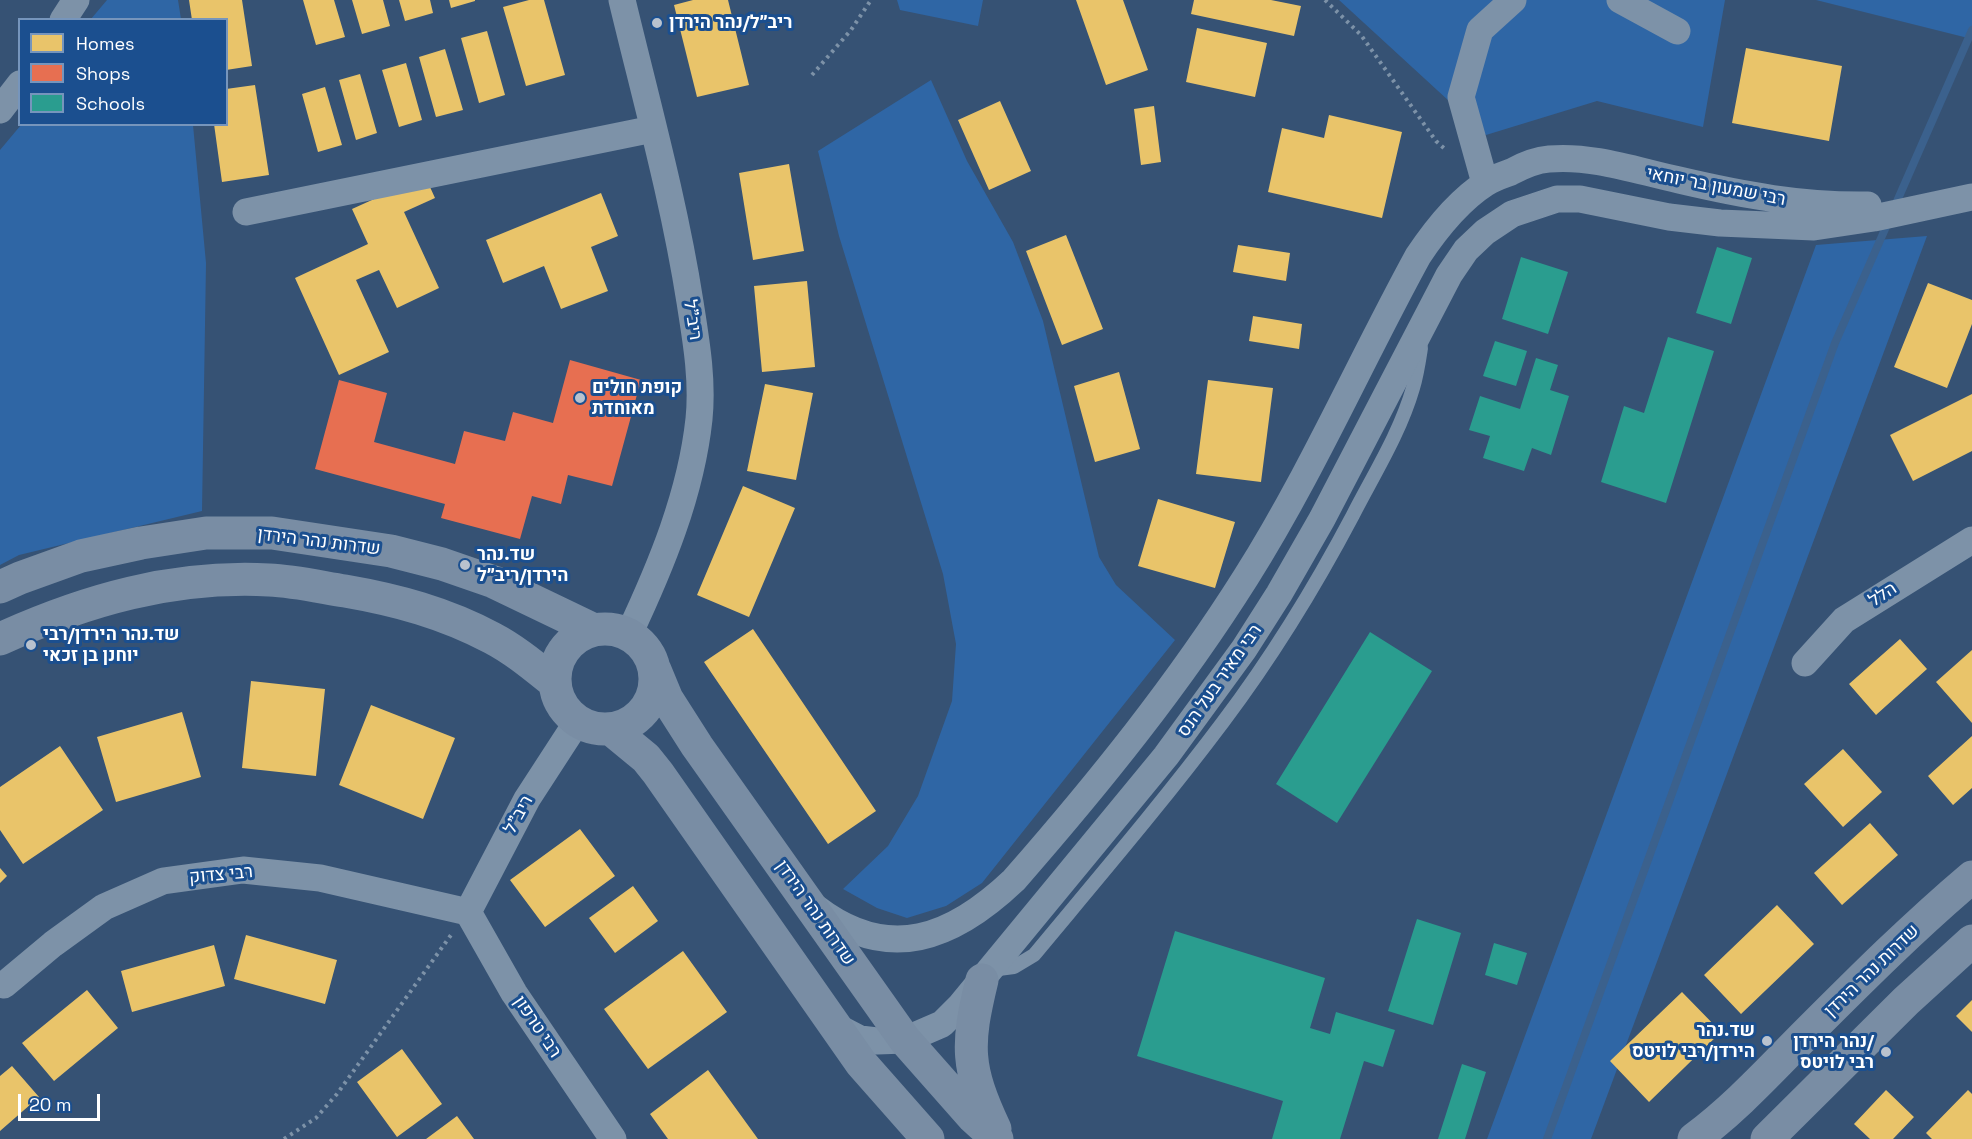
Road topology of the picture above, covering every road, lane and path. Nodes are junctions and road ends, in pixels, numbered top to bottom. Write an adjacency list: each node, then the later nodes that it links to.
1 (76, 0): 7 (street)
2 (622, 0): 12 (street, ריב"ל)
3 (871, 0): 9 (path)
4 (1324, 0): 13 (path)
5 (1513, 0): 13 (street)
6 (1620, 0): 8 (street)
7 (64, 18)
8 (1677, 31)
9 (812, 75)
10 (18, 87): 11 (street)
11 (0, 110)
12 (653, 129): 15 (street); 20 (street, ריב"ל)
13 (1485, 183): 14 (street, רבי שמעון בר יוחאי); 28 (street, רבי מאיר בעל הנס)
14 (1963, 199): 16 (street, רבי שמעון בר יוחאי)
15 (246, 212)
16 (1512, 214): 31 (street, רבי מאיר בעל הנס)
17 (1972, 540): 22 (street, הלל)
18 (0, 587): 19 (main road, שדרות נהר הירדן)
19 (594, 630): 20 (main road); 24 (main road)
20 (629, 634): 23 (main road)
21 (0, 639): 24 (main road)
22 (1805, 663)
23 (655, 670): 26 (main road); 28 (main road, שדרות נהר הירדן)
24 (555, 683): 25 (main road)
25 (578, 722): 26 (main road); 29 (street, ריב"ל)
26 (612, 730): 33 (main road)
27 (1972, 877): 41 (main road, שדרות נהר הירדן)
28 (805, 900): 34 (main road, שדרות נהר הירדן)
29 (468, 912): 32 (street, רבי צדוק); 35 (path); 38 (street, רבי טרפון)
30 (1972, 941): 42 (main road)
31 (985, 975): 34 (street, רבי מאיר בעל הנס); 40 (main road)
32 (4, 986)
33 (835, 1026): 34 (street, רבי מאיר בעל הנס); 39 (main road)
34 (905, 1040): 40 (main road, שדרות נהר הירדן)
35 (294, 1132): 36 (path); 37 (path)
36 (284, 1139)
37 (294, 1139)
38 (613, 1139)
39 (928, 1139)
40 (999, 1139)
41 (1694, 1139)
42 (1767, 1139)

